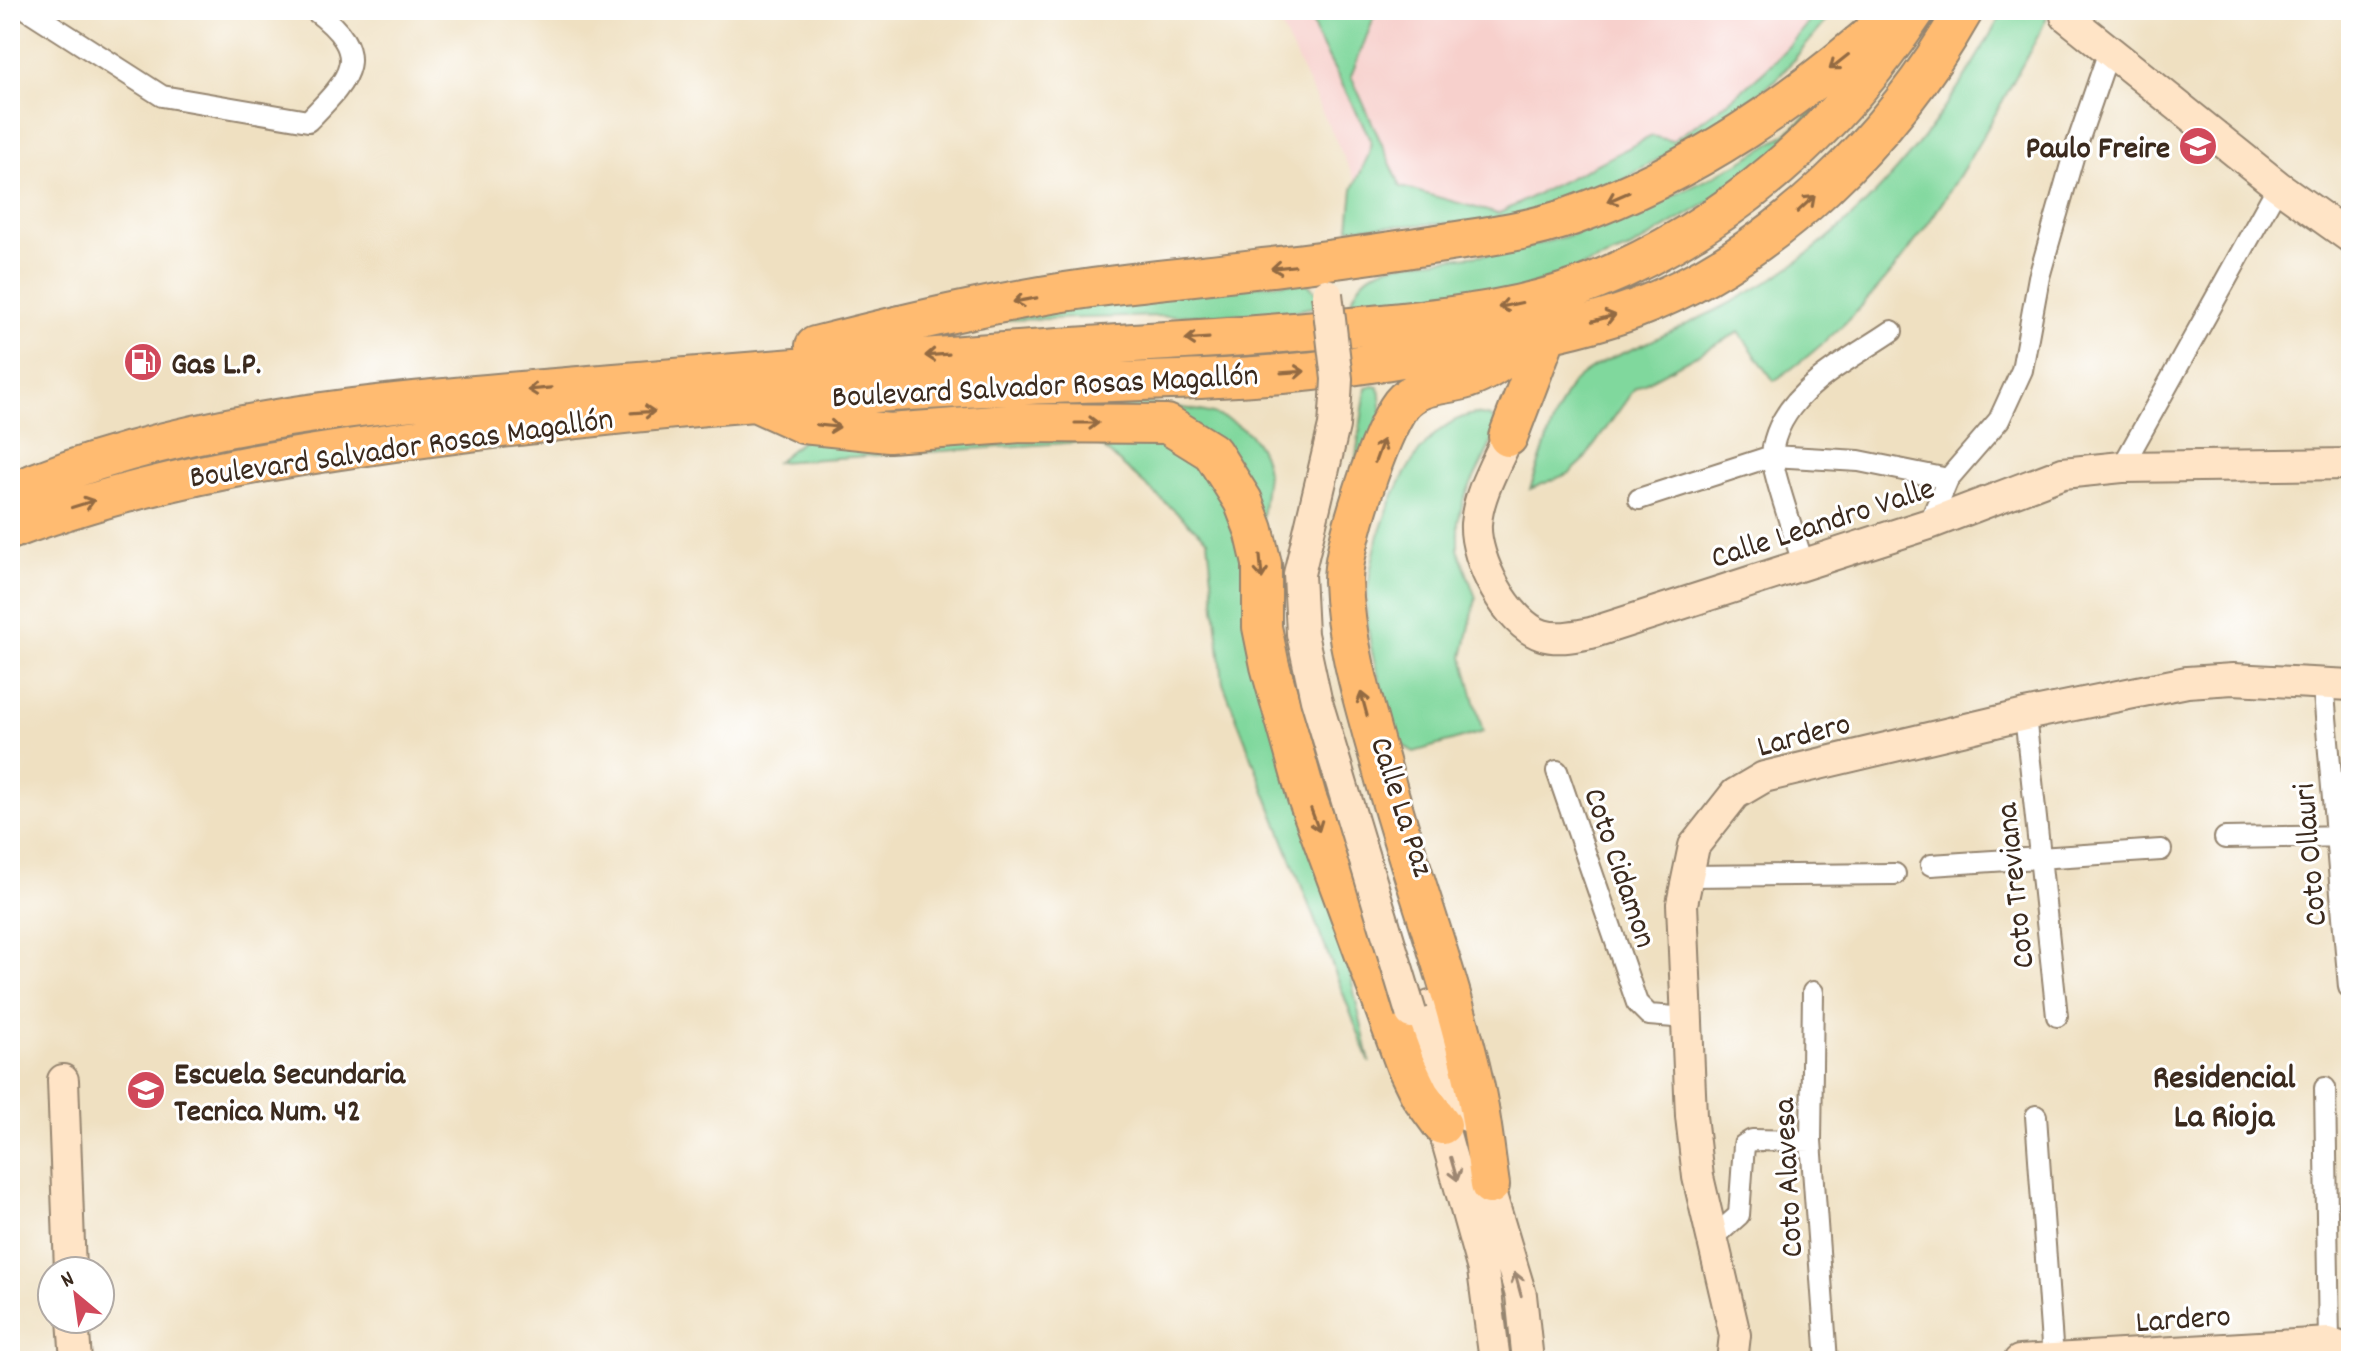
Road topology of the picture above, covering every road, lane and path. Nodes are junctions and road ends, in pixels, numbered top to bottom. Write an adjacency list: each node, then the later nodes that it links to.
1 (28, 10): 2 (street)
2 (314, 10)
3 (1898, 10): 10 (highway, one-way to 10)
4 (1916, 10): 13 (highway, Boulevard Salvador Rosas Magallón, one-way to 13)
5 (1964, 10): 12 (highway, Boulevard Salvador Rosas Magallón, one-way to 5)
6 (2066, 16): 7 (street)
7 (2109, 51): 8 (street); 20 (street)
8 (2278, 186): 9 (street); 19 (street)
9 (2351, 238)
10 (1331, 278): 13 (highway, one-way to 13); 38 (street, Calle La Paz)
11 (1892, 331): 17 (street)
12 (1544, 333): 14 (highway); 15 (highway, Boulevard Salvador Rosas Magallón, one-way to 12); 16 (highway)
13 (700, 375): 21 (highway, Boulevard Salvador Rosas Magallón, one-way to 21)
14 (1466, 379): 16 (highway); 46 (highway, one-way to 14)
15 (754, 402): 24 (highway, Boulevard Salvador Rosas Magallón, one-way to 15); 44 (highway, one-way to 44)
16 (1508, 437): 25 (street, Calle Leandro Valle)
17 (1772, 456): 20 (street); 22 (street); 25 (street)
18 (2351, 464): 19 (street, Calle Leandro Valle)
19 (2122, 467): 23 (street, Calle Leandro Valle)
20 (1948, 479): 23 (street)
21 (10, 493)
22 (1639, 499)
23 (1929, 524): 25 (street, Calle Leandro Valle)
24 (10, 530)
25 (1804, 566)
26 (2337, 683): 27 (street, Lardero); 29 (street, Coto Ollauri)
27 (2025, 715): 32 (street, Coto Treviana); 35 (street, Lardero)
28 (1557, 771): 40 (street, Coto Cidamon)
29 (2344, 836): 30 (street); 36 (street, Coto Ollauri)
30 (2225, 838)
31 (2161, 850): 32 (street)
32 (2040, 857): 33 (street); 39 (street, Coto Treviana)
33 (1931, 865)
34 (1895, 874): 35 (street)
35 (1688, 876): 40 (street, Lardero)
36 (2349, 987)
37 (1813, 992): 45 (street, Coto Alavesa)
38 (1421, 1010): 44 (street, Calle La Paz); 46 (street, Calle La Paz)
39 (2057, 1016)
40 (1687, 1018): 47 (street, Lardero)
41 (63, 1080): 48 (street)
42 (2325, 1088): 50 (street)
43 (2036, 1116): 52 (street)
44 (1442, 1125): 55 (street, Calle La Paz, one-way to 55)
45 (1811, 1141): 47 (street); 58 (street, Coto Alavesa)
46 (1490, 1185): 56 (street, Calle La Paz, one-way to 46)
47 (1713, 1238): 51 (street, Lardero)
48 (69, 1255)
49 (74, 1335): 54 (street)
50 (2340, 1347): 53 (street, Lardero)
51 (1734, 1348): 57 (street, Lardero)
52 (2053, 1359): 53 (street, Lardero); 59 (street, Lardero)
53 (2103, 1360)
54 (76, 1361)
55 (1495, 1361)
56 (1528, 1361)
57 (1752, 1361)
58 (1827, 1361)
59 (2019, 1361)

